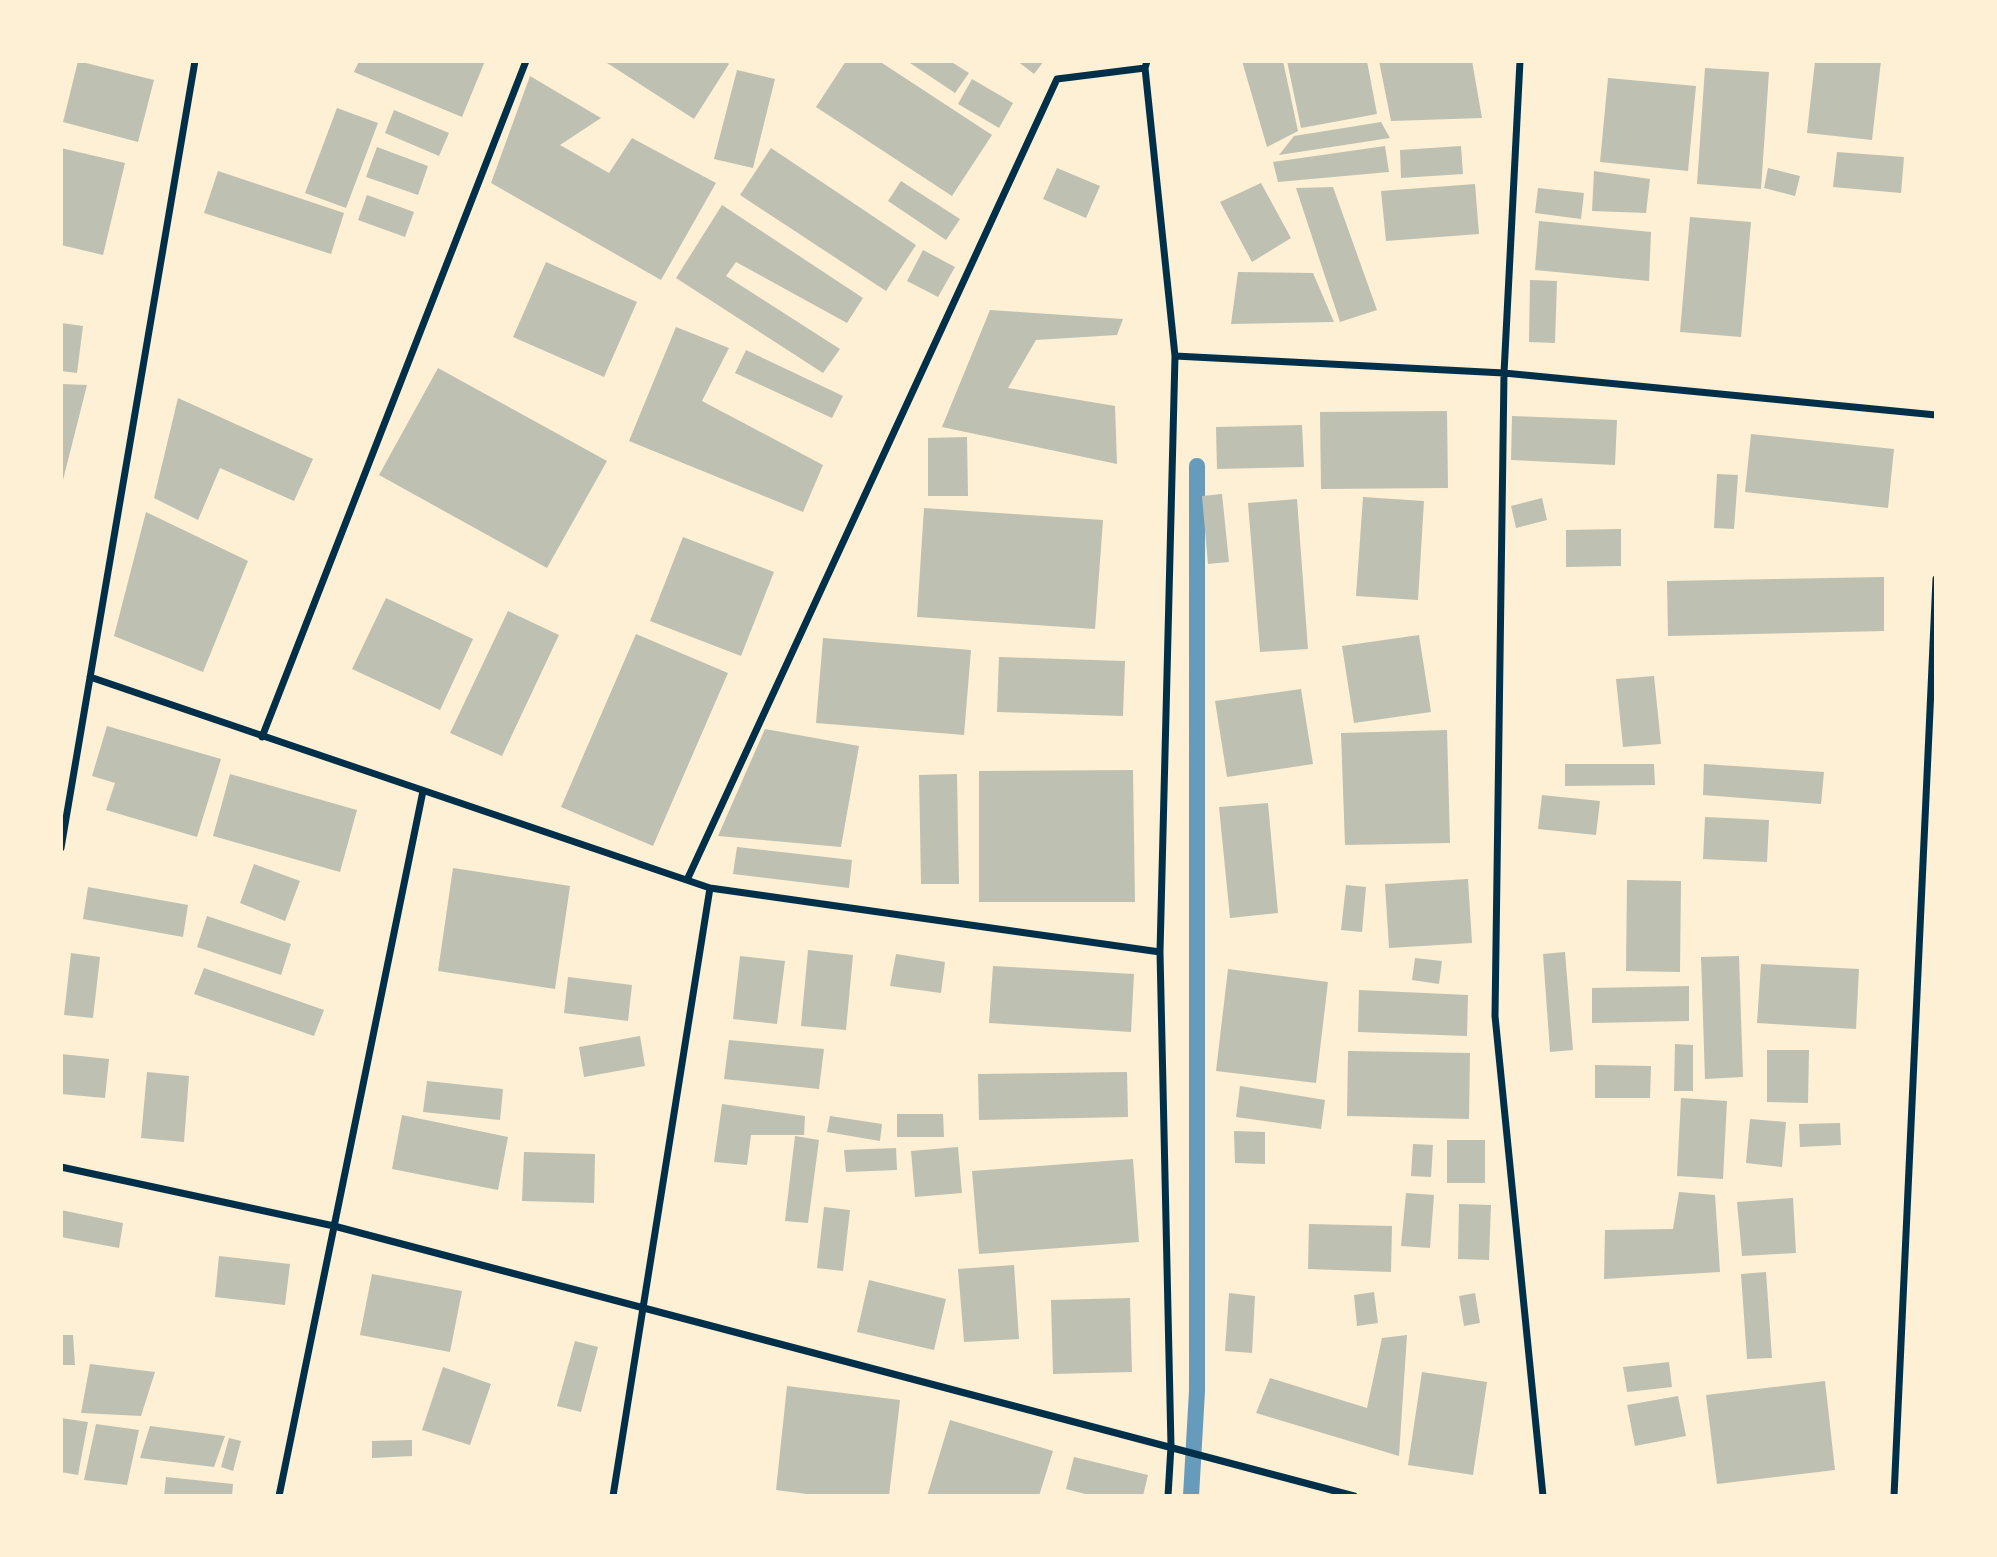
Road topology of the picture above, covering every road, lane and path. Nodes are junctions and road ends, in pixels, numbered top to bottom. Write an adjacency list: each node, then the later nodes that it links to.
1 (195, 61): 9 (street)
2 (526, 61): 10 (street)
3 (1520, 61): 6 (street)
4 (1146, 65): 5 (street); 13 (street)
5 (1175, 356): 6 (street); 15 (street)
6 (1504, 373): 7 (street); 24 (street)
7 (1936, 415)
8 (1936, 579): 25 (street)
9 (90, 677): 10 (street); 12 (street)
10 (262, 737): 11 (street)
11 (423, 791): 13 (street); 17 (street)
12 (61, 848)
13 (687, 880): 14 (street)
14 (710, 888): 15 (street); 18 (street)
15 (1160, 952): 19 (street)
16 (61, 1167): 17 (street)
17 (334, 1226): 18 (street); 20 (street)
18 (643, 1307): 19 (street); 21 (street)
19 (1171, 1446): 22 (street); 23 (street)
20 (279, 1496)
21 (613, 1496)
22 (1168, 1496)
23 (1354, 1496)
24 (1544, 1496)
25 (1894, 1496)

